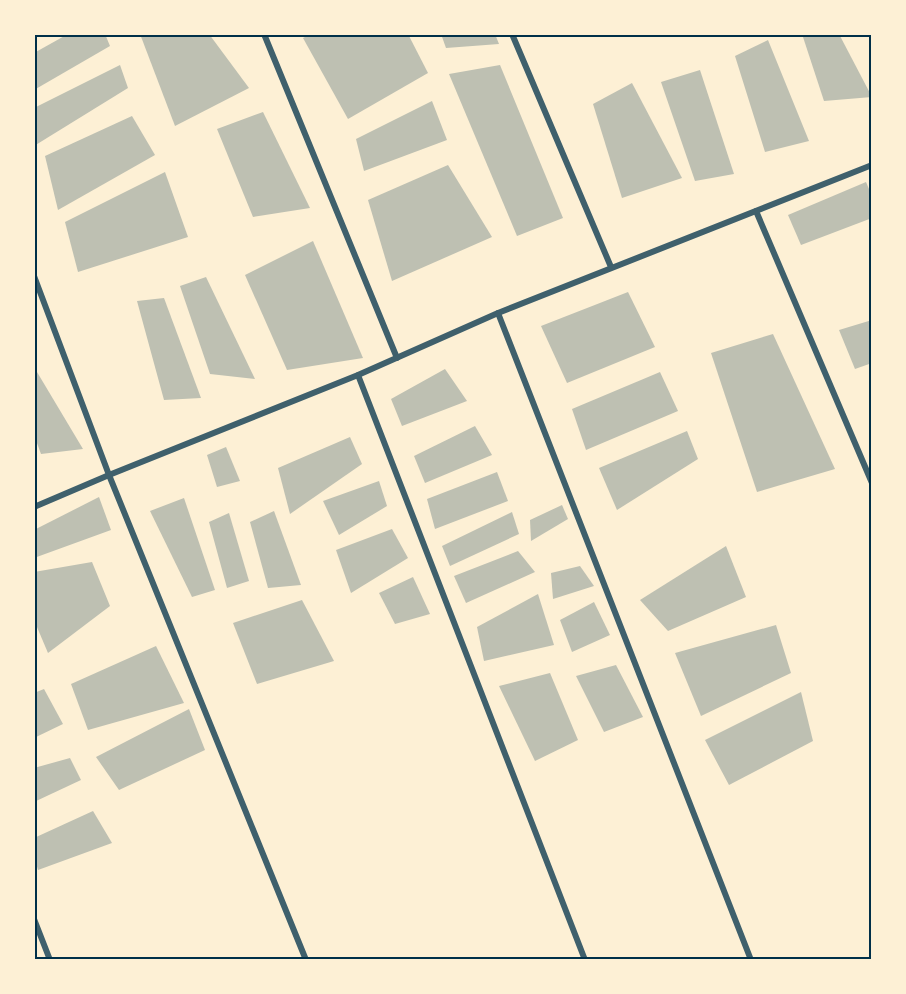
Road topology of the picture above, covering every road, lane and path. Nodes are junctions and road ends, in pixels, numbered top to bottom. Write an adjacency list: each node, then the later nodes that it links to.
1 (264, 34): 8 (street)
2 (512, 34): 5 (street)
3 (872, 165): 4 (street)
4 (756, 211): 5 (street); 11 (street)
5 (611, 267): 7 (street)
6 (34, 276): 10 (street)
7 (498, 313): 8 (street); 14 (street)
8 (397, 358): 9 (street)
9 (358, 375): 10 (street); 17 (street)
10 (109, 475): 12 (street); 16 (street)
11 (872, 483)
12 (34, 507)
13 (34, 919): 15 (street)
14 (751, 958): 18 (street)
15 (50, 960)
16 (306, 960)
17 (585, 960)
18 (743, 960)

